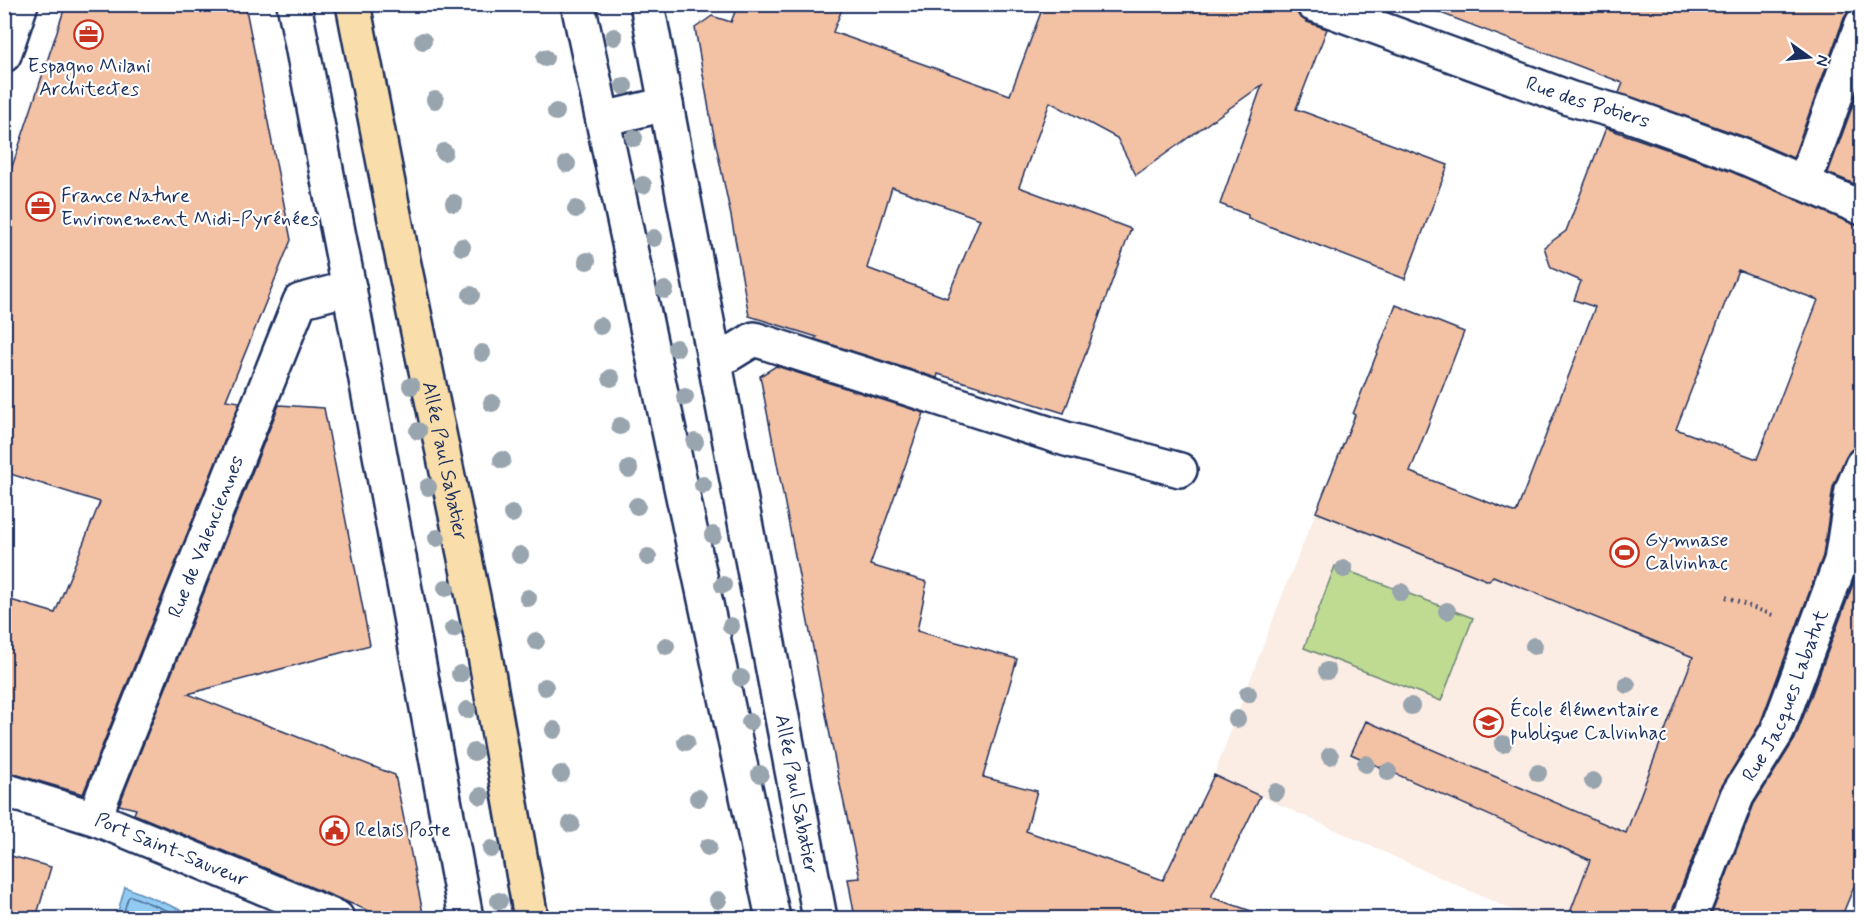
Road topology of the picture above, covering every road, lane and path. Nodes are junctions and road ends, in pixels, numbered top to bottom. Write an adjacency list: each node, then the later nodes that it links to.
1 (21, 4): 8 (street)
2 (294, 4): 13 (street)
3 (353, 4): 23 (main road, Allée Paul Sabatier)
4 (578, 4): 10 (street)
5 (647, 4): 9 (street, Allée Paul Sabatier)
6 (1313, 4): 11 (street, Rue des Potiers)
7 (1862, 24): 11 (street)
8 (4, 55)
9 (666, 104): 10 (street); 14 (street, Allée Paul Sabatier)
10 (603, 119): 24 (street)
11 (1804, 183): 12 (street, Rue des Potiers)
12 (1862, 208)
13 (349, 288): 20 (street, Rue de Valenciennes); 22 (street)
14 (715, 363): 16 (street); 25 (street, Allée Paul Sabatier)
15 (1862, 465): 18 (street, Rue Jacques Labatut)
16 (1180, 470)
17 (1726, 597): 18 (path)
18 (1815, 632): 26 (street, Rue Jacques Labatut)
19 (4, 790): 20 (street, Port Saint-Sauveur)
20 (96, 819): 21 (street, Port Saint-Sauveur)
21 (337, 918)
22 (466, 918)
23 (531, 918)
24 (773, 918)
25 (820, 918)
26 (1690, 918)

